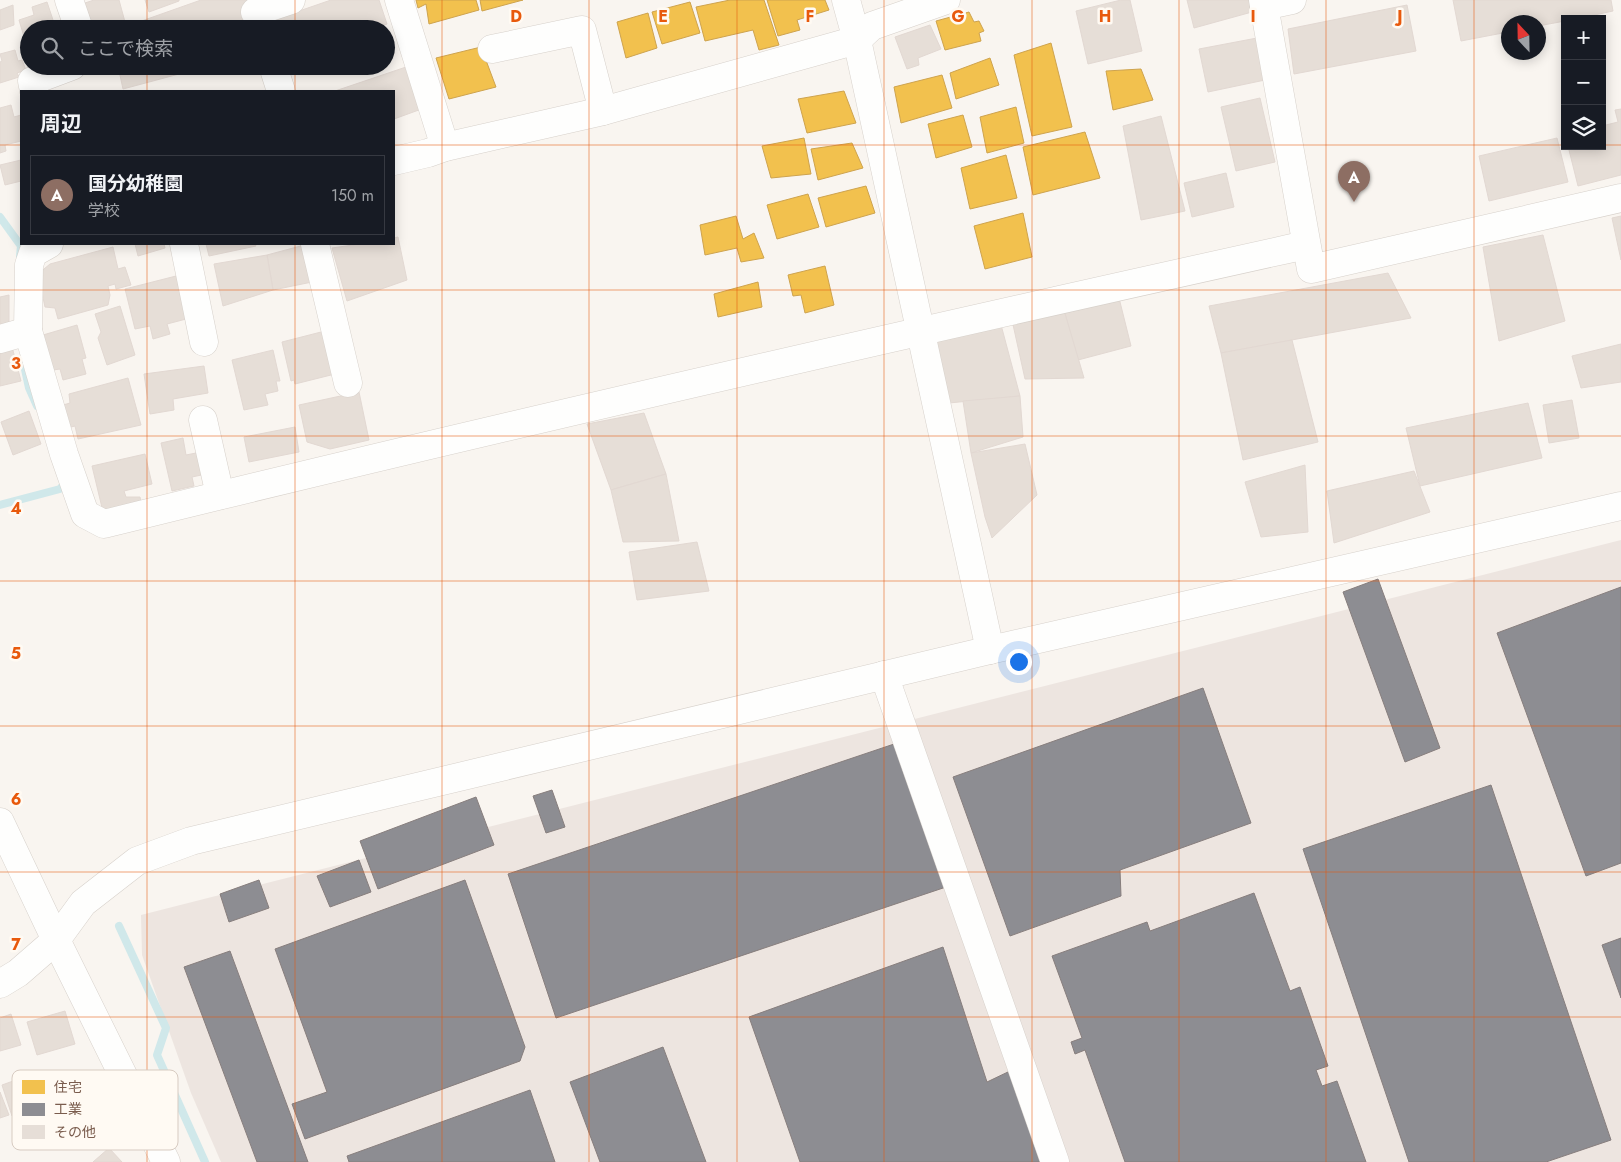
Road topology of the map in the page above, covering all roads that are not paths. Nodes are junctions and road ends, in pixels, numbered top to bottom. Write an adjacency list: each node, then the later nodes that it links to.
1 (69, 0): 9 (street)
2 (291, 0): 8 (street)
3 (399, 0): 17 (street)
4 (846, 0): 10 (street)
5 (946, 0): 10 (street)
6 (1292, 0): 7 (street)
7 (1263, 3): 23 (street)
8 (256, 14)
9 (76, 20)
10 (857, 40): 16 (street); 24 (street)
11 (492, 49): 16 (street)
12 (48, 75): 14 (street)
13 (276, 75): 15 (street)
14 (34, 90)
15 (281, 90)
16 (602, 111): 17 (street)
17 (446, 147): 18 (street)
18 (395, 161)
19 (1621, 198): 23 (street)
20 (47, 245): 25 (street)
21 (184, 245): 26 (street)
22 (315, 245): 27 (street)
23 (1306, 245): 24 (street)
24 (920, 331): 29 (street); 31 (street)
25 (16, 335): 29 (street)
26 (204, 342)
27 (348, 383)
28 (203, 420): 29 (street)
29 (220, 495)
30 (1621, 506): 31 (street)
31 (990, 650): 32 (street)
32 (884, 675): 34 (street); 39 (street)
33 (0, 822): 34 (street)
34 (56, 940): 35 (street); 36 (street)
35 (0, 984)
36 (120, 1070)
37 (160, 1150): 38 (street)
38 (166, 1162)
39 (1054, 1162)

